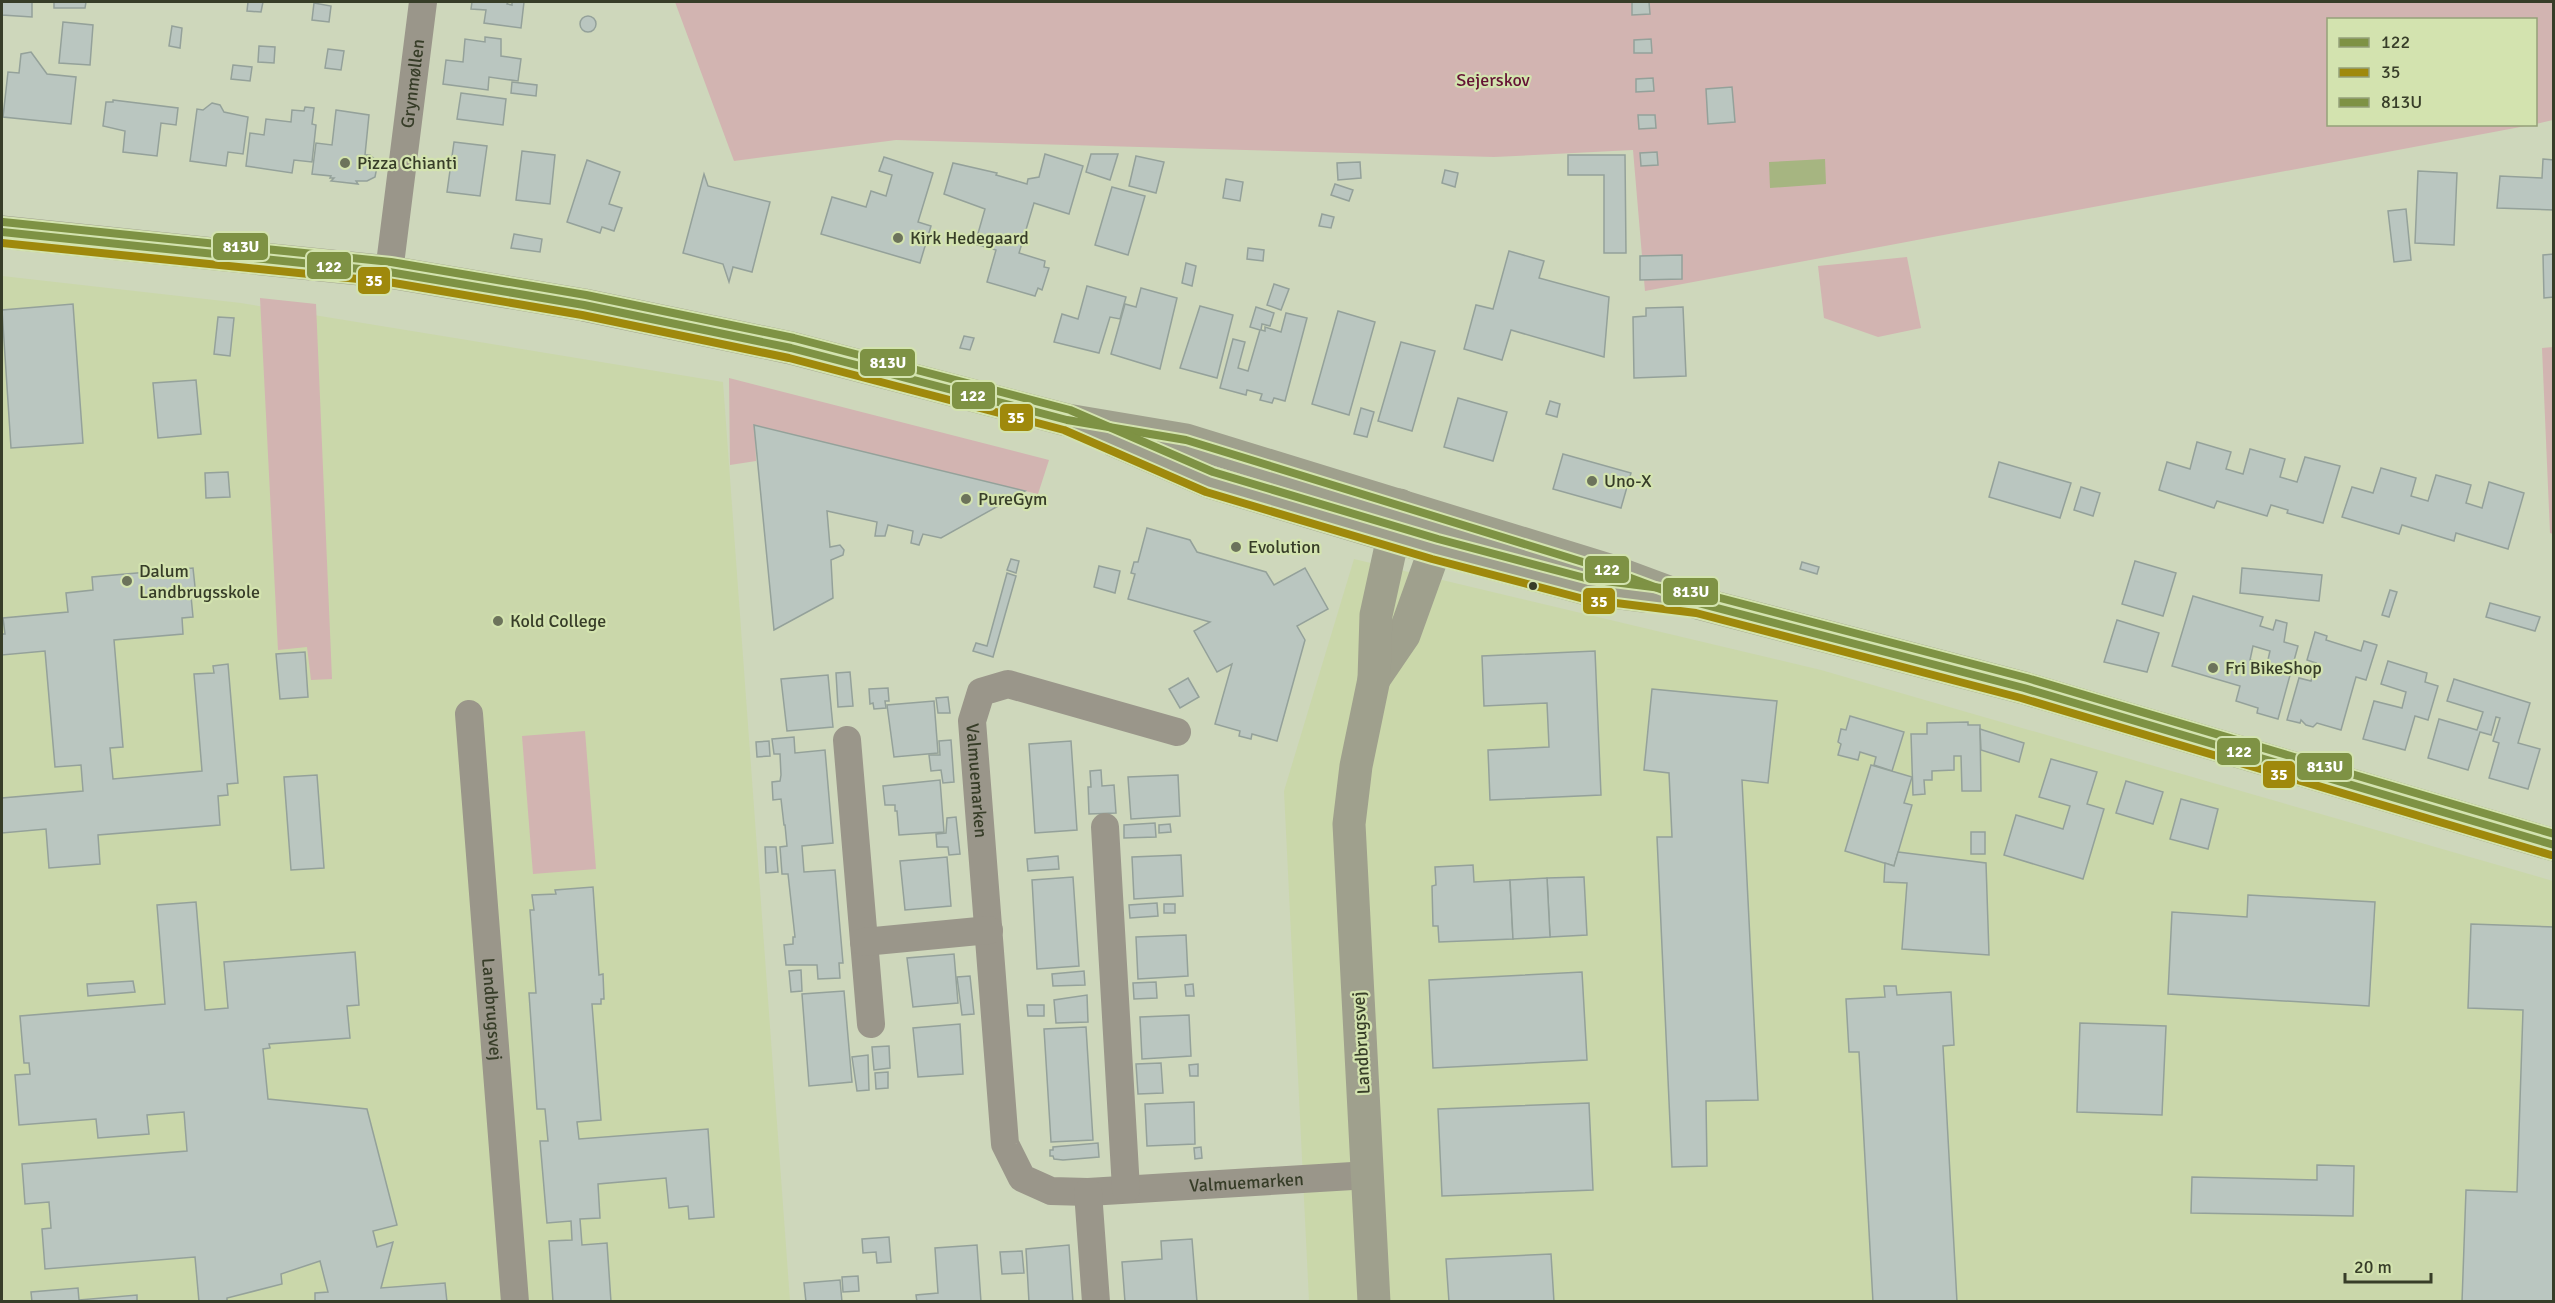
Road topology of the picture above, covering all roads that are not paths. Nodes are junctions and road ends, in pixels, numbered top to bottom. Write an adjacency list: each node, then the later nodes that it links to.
1 (423, 2): 3 (street, Grynmøllen)
2 (2, 232): 3 (main road)
3 (389, 272): 4 (main road)
4 (1066, 420): 5 (main road); 7 (main road)
5 (1400, 505): 6 (main road); 7 (main road, Landbrugsvej)
6 (1442, 535): 7 (main road); 8 (main road, Landbrugsvej); 13 (main road)
7 (1393, 537): 8 (main road, Landbrugsvej)
8 (1374, 679): 17 (main road, Landbrugsvej)
9 (469, 714): 20 (street, Landbrugsvej)
10 (1177, 732): 14 (street, Valmuemarken)
11 (847, 740): 15 (street)
12 (1105, 827): 18 (street)
13 (2549, 843)
14 (989, 930): 15 (street); 19 (street, Valmuemarken)
15 (864, 942): 16 (street)
16 (871, 1024)
17 (1369, 1175): 18 (street, Valmuemarken); 22 (main road, Landbrugsvej)
18 (1126, 1189): 19 (street, Valmuemarken)
19 (1088, 1192): 21 (street)
20 (515, 1302)
21 (1096, 1302)
22 (1374, 1302)

